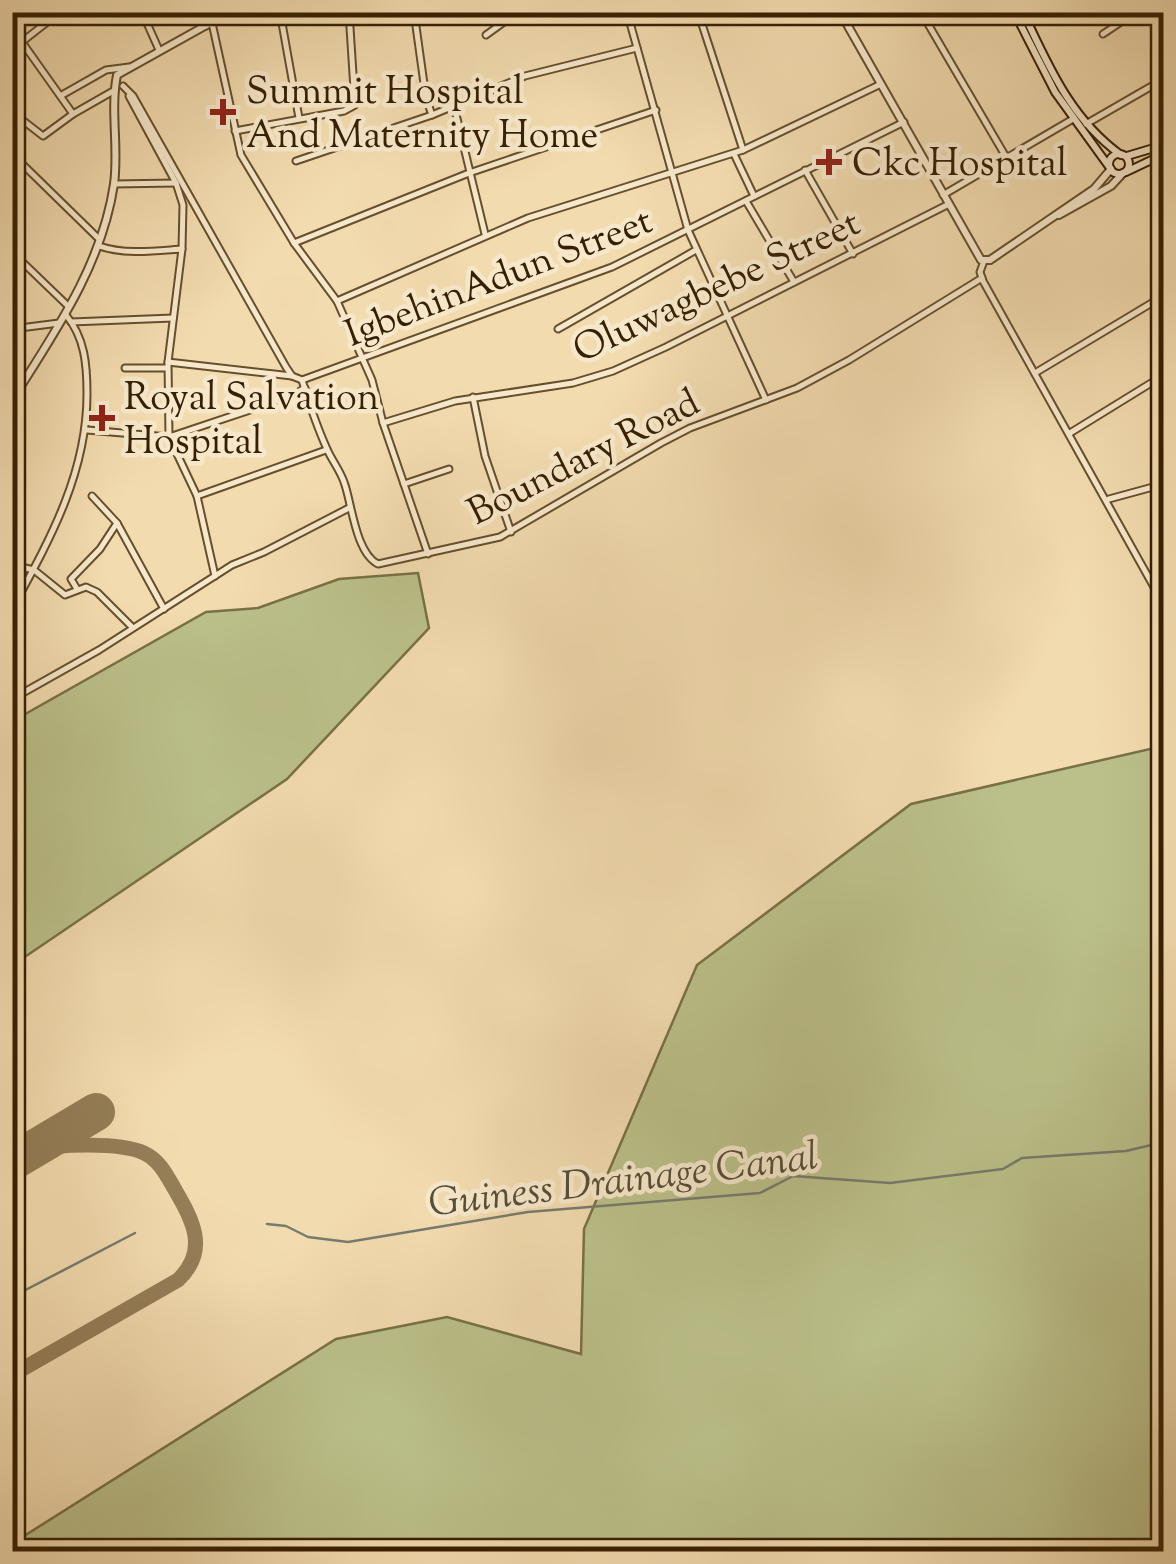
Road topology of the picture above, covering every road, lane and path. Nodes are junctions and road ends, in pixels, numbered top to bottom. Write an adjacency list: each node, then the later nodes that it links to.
1 (60, 12): 20 (street)
2 (142, 12): 22 (street)
3 (203, 12): 16 (street)
4 (230, 12): 16 (street)
5 (280, 12): 33 (street)
6 (349, 12): 33 (street)
7 (414, 12): 32 (street)
8 (518, 12): 19 (street)
9 (627, 12): 21 (street)
10 (698, 12): 41 (street)
11 (840, 12): 25 (street)
12 (921, 12): 46 (street)
13 (1014, 12): 35 (street)
14 (1023, 12): 37 (street)
15 (1136, 12): 18 (street)
16 (209, 24): 22 (street); 39 (street)
17 (12, 28): 20 (street)
18 (1103, 34)
19 (486, 36)
20 (23, 40): 27 (street)
21 (637, 48): 28 (street); 29 (street)
22 (159, 50): 23 (street)
23 (129, 67): 26 (street); 27 (street)
24 (1164, 79): 37 (street)
25 (881, 84): 36 (street); 41 (street)
26 (119, 88): 31 (street); 38 (street); 38 (street); 54 (street)
27 (62, 95): 31 (street)
28 (454, 106): 32 (street); 52 (street)
29 (656, 110): 50 (street); 52 (street)
30 (12, 112): 34 (street)
31 (73, 114): 34 (street)
32 (432, 115): 47 (street)
33 (299, 118): 39 (street)
34 (16, 119)
35 (1072, 119): 46 (street); 48 (street)
36 (904, 122): 49 (street, IgbehinAdun Street); 56 (street)
37 (1086, 124): 45 (street)
38 (147, 126): 53 (street); 55 (street)
39 (234, 132): 64 (street)
40 (1164, 146): 45 (street)
41 (743, 150): 42 (street)
42 (734, 153): 50 (street); 57 (street)
43 (12, 154): 63 (street)
44 (1164, 154): 51 (street)
45 (1122, 155): 48 (street); 51 (street)
46 (1006, 158): 56 (street)
47 (296, 161)
48 (1110, 168): 51 (street); 60 (street)
49 (805, 170): 57 (street, IgbehinAdun Street); 68 (street)
50 (674, 172): 61 (street); 62 (street)
51 (1124, 172): 60 (street)
52 (469, 173): 62 (street); 64 (street)
53 (176, 183): 54 (street); 55 (street); 65 (street)
54 (114, 184): 63 (street)
55 (183, 188): 85 (street)
56 (944, 194): 59 (street)
57 (754, 196): 58 (street, IgbehinAdun Street)
58 (746, 201): 61 (street, IgbehinAdun Street); 71 (street)
59 (949, 204): 68 (street, Oluwagbebe Street); 69 (street)
60 (1053, 217): 69 (street)
61 (688, 230): 66 (street); 80 (street, IgbehinAdun Street)
62 (486, 236): 73 (street)
63 (100, 243): 65 (street); 74 (street)
64 (294, 243): 73 (street)
65 (182, 248): 76 (street)
66 (696, 250): 75 (street); 79 (street)
67 (12, 252): 74 (street)
68 (853, 254): 71 (street, Oluwagbebe Street)
69 (984, 261): 70 (street)
70 (982, 278): 83 (street); 90 (street, Boundary Road)
71 (794, 282): 75 (street, Oluwagbebe Street)
72 (1160, 298): 83 (street)
73 (337, 301): 80 (street)
74 (68, 306): 77 (street)
75 (729, 314): 88 (street, Oluwagbebe Street); 90 (street)
76 (173, 318): 77 (street); 81 (street)
77 (66, 320): 78 (street); 89 (street); 92 (street)
78 (12, 329)
79 (558, 330)
80 (360, 357): 86 (street, IgbehinAdun Street); 91 (street)
81 (168, 365): 82 (street); 85 (street); 94 (street)
82 (125, 368)
83 (1035, 373): 93 (street)
84 (1164, 375): 93 (street)
85 (292, 376): 86 (street)
86 (302, 380): 87 (street, Boundary Road)
87 (305, 388): 94 (street); 95 (street, Boundary Road)
88 (474, 397): 91 (street, Oluwagbebe Street); 104 (street)
89 (12, 400)
90 (766, 400): 104 (street, Boundary Road)
91 (383, 422): 97 (street)
92 (88, 430): 94 (street); 107 (street)
93 (1070, 433): 101 (street)
94 (170, 437): 100 (street)
95 (327, 450): 100 (street); 102 (street, Boundary Road)
96 (449, 468): 97 (street)
97 (404, 484): 105 (street)
98 (1164, 484): 101 (street)
99 (92, 496): 103 (street)
100 (197, 496): 108 (street)
101 (1107, 500): 110 (street)
102 (349, 508): 105 (street, Boundary Road); 108 (street)
103 (117, 523): 109 (street); 112 (street)
104 (511, 532): 105 (street, Boundary Road)
105 (428, 554)
106 (12, 566): 107 (street)
107 (34, 570): 109 (street); 111 (street)
108 (214, 576): 112 (street)
109 (78, 589): 113 (street)
110 (1164, 605)
111 (12, 609)
112 (164, 609): 113 (street)
113 (132, 627): 115 (street)
114 (12, 687): 115 (street)
115 (22, 694): 116 (street)
116 (12, 699)

